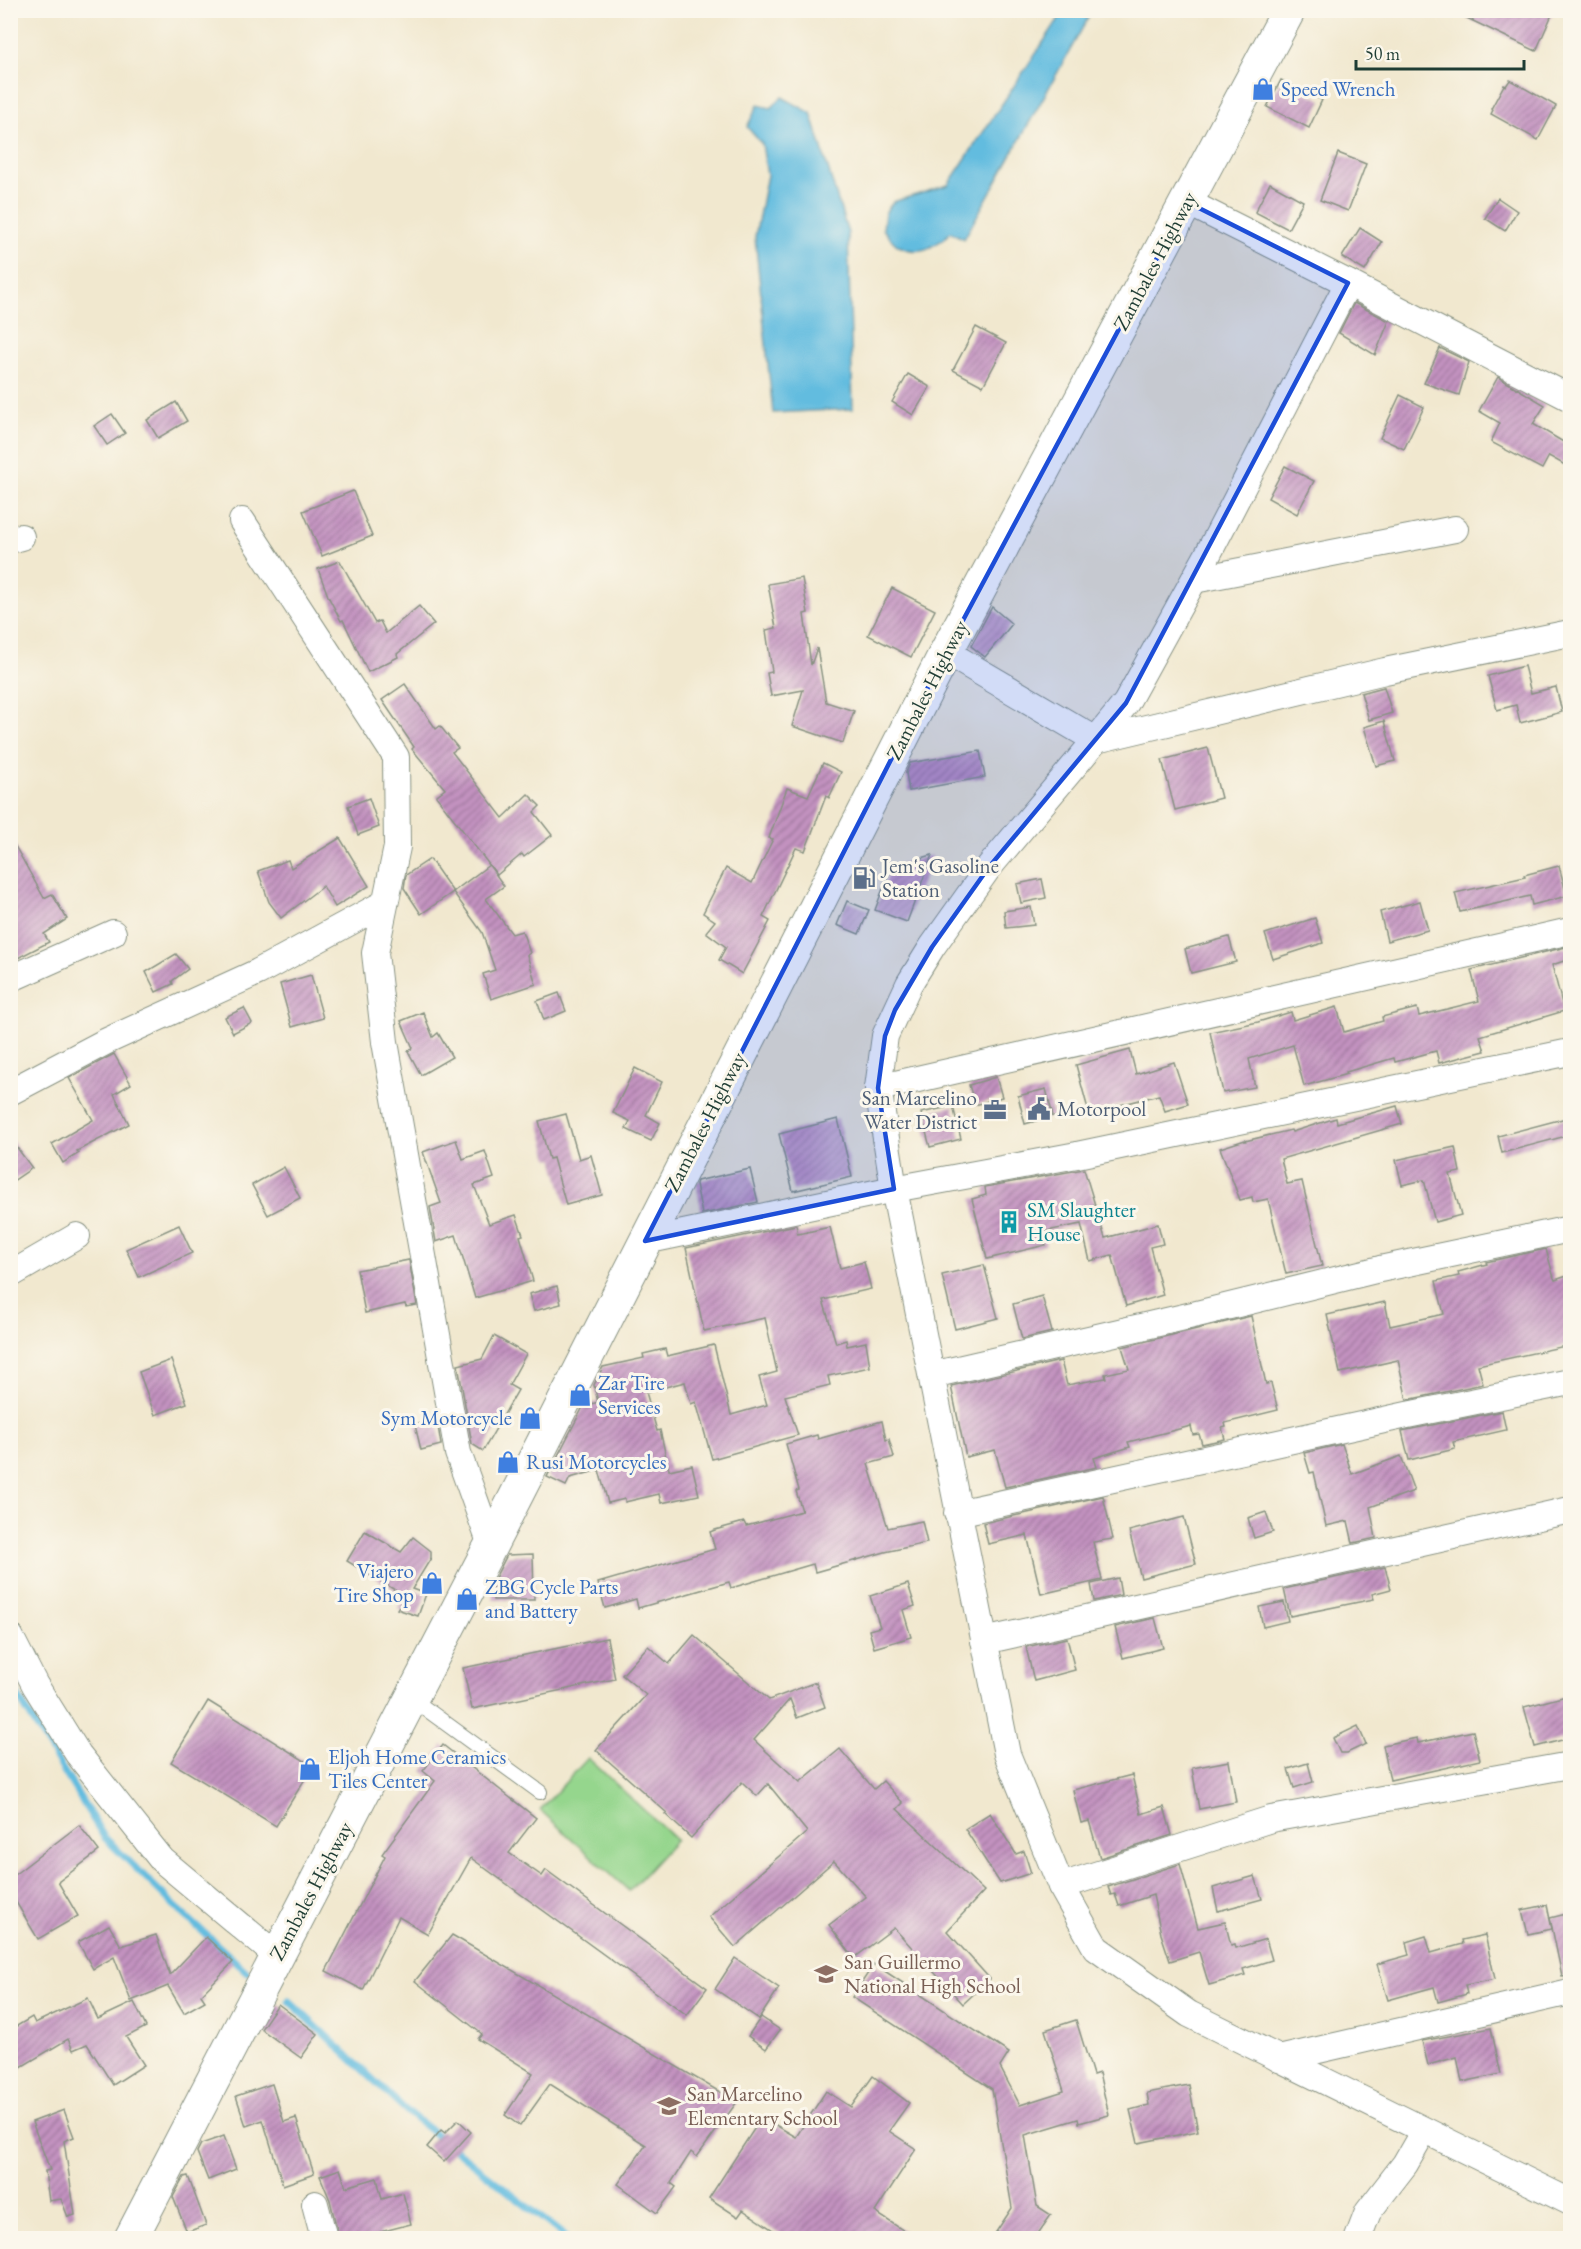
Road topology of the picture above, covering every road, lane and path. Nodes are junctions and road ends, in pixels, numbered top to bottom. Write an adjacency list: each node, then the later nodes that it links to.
1 (1288, 10): 2 (main road, Zambales Highway)
2 (1187, 202): 3 (street); 9 (main road, Zambales Highway)
3 (1348, 283): 4 (street); 7 (street)
4 (1570, 398)
5 (242, 521): 11 (street)
6 (1455, 529): 7 (street)
7 (1194, 580): 10 (street)
8 (1570, 633): 10 (street)
9 (946, 651): 10 (street); 21 (main road, Zambales Highway)
10 (1096, 740): 16 (street)
11 (385, 903): 17 (street); 27 (street)
12 (1570, 931): 16 (street)
13 (113, 933): 14 (street)
14 (10, 979)
15 (1570, 1052): 18 (street)
16 (878, 1088): 18 (street)
17 (10, 1092)
18 (894, 1189): 21 (street); 23 (street)
19 (1570, 1229): 23 (street)
20 (76, 1236): 22 (street)
21 (645, 1241): 27 (main road, Zambales Highway)
22 (10, 1275)
23 (932, 1375): 26 (street)
24 (1570, 1382): 26 (street)
25 (1570, 1510): 29 (street)
26 (957, 1513): 29 (street)
27 (491, 1545): 30 (main road, Zambales Highway)
28 (10, 1636): 34 (street)
29 (984, 1641): 33 (street)
30 (411, 1698): 32 (lane); 34 (main road, Zambales Highway)
31 (1570, 1765): 33 (street)
32 (540, 1792)
33 (1061, 1886): 36 (street)
34 (277, 1956): 40 (main road, Zambales Highway)
35 (1570, 1992): 36 (street)
36 (1279, 2059): 37 (street)
37 (1424, 2131): 38 (street); 42 (street)
38 (1570, 2202)
39 (315, 2204): 41 (street)
40 (131, 2238)
41 (324, 2238)
42 (1358, 2238)

